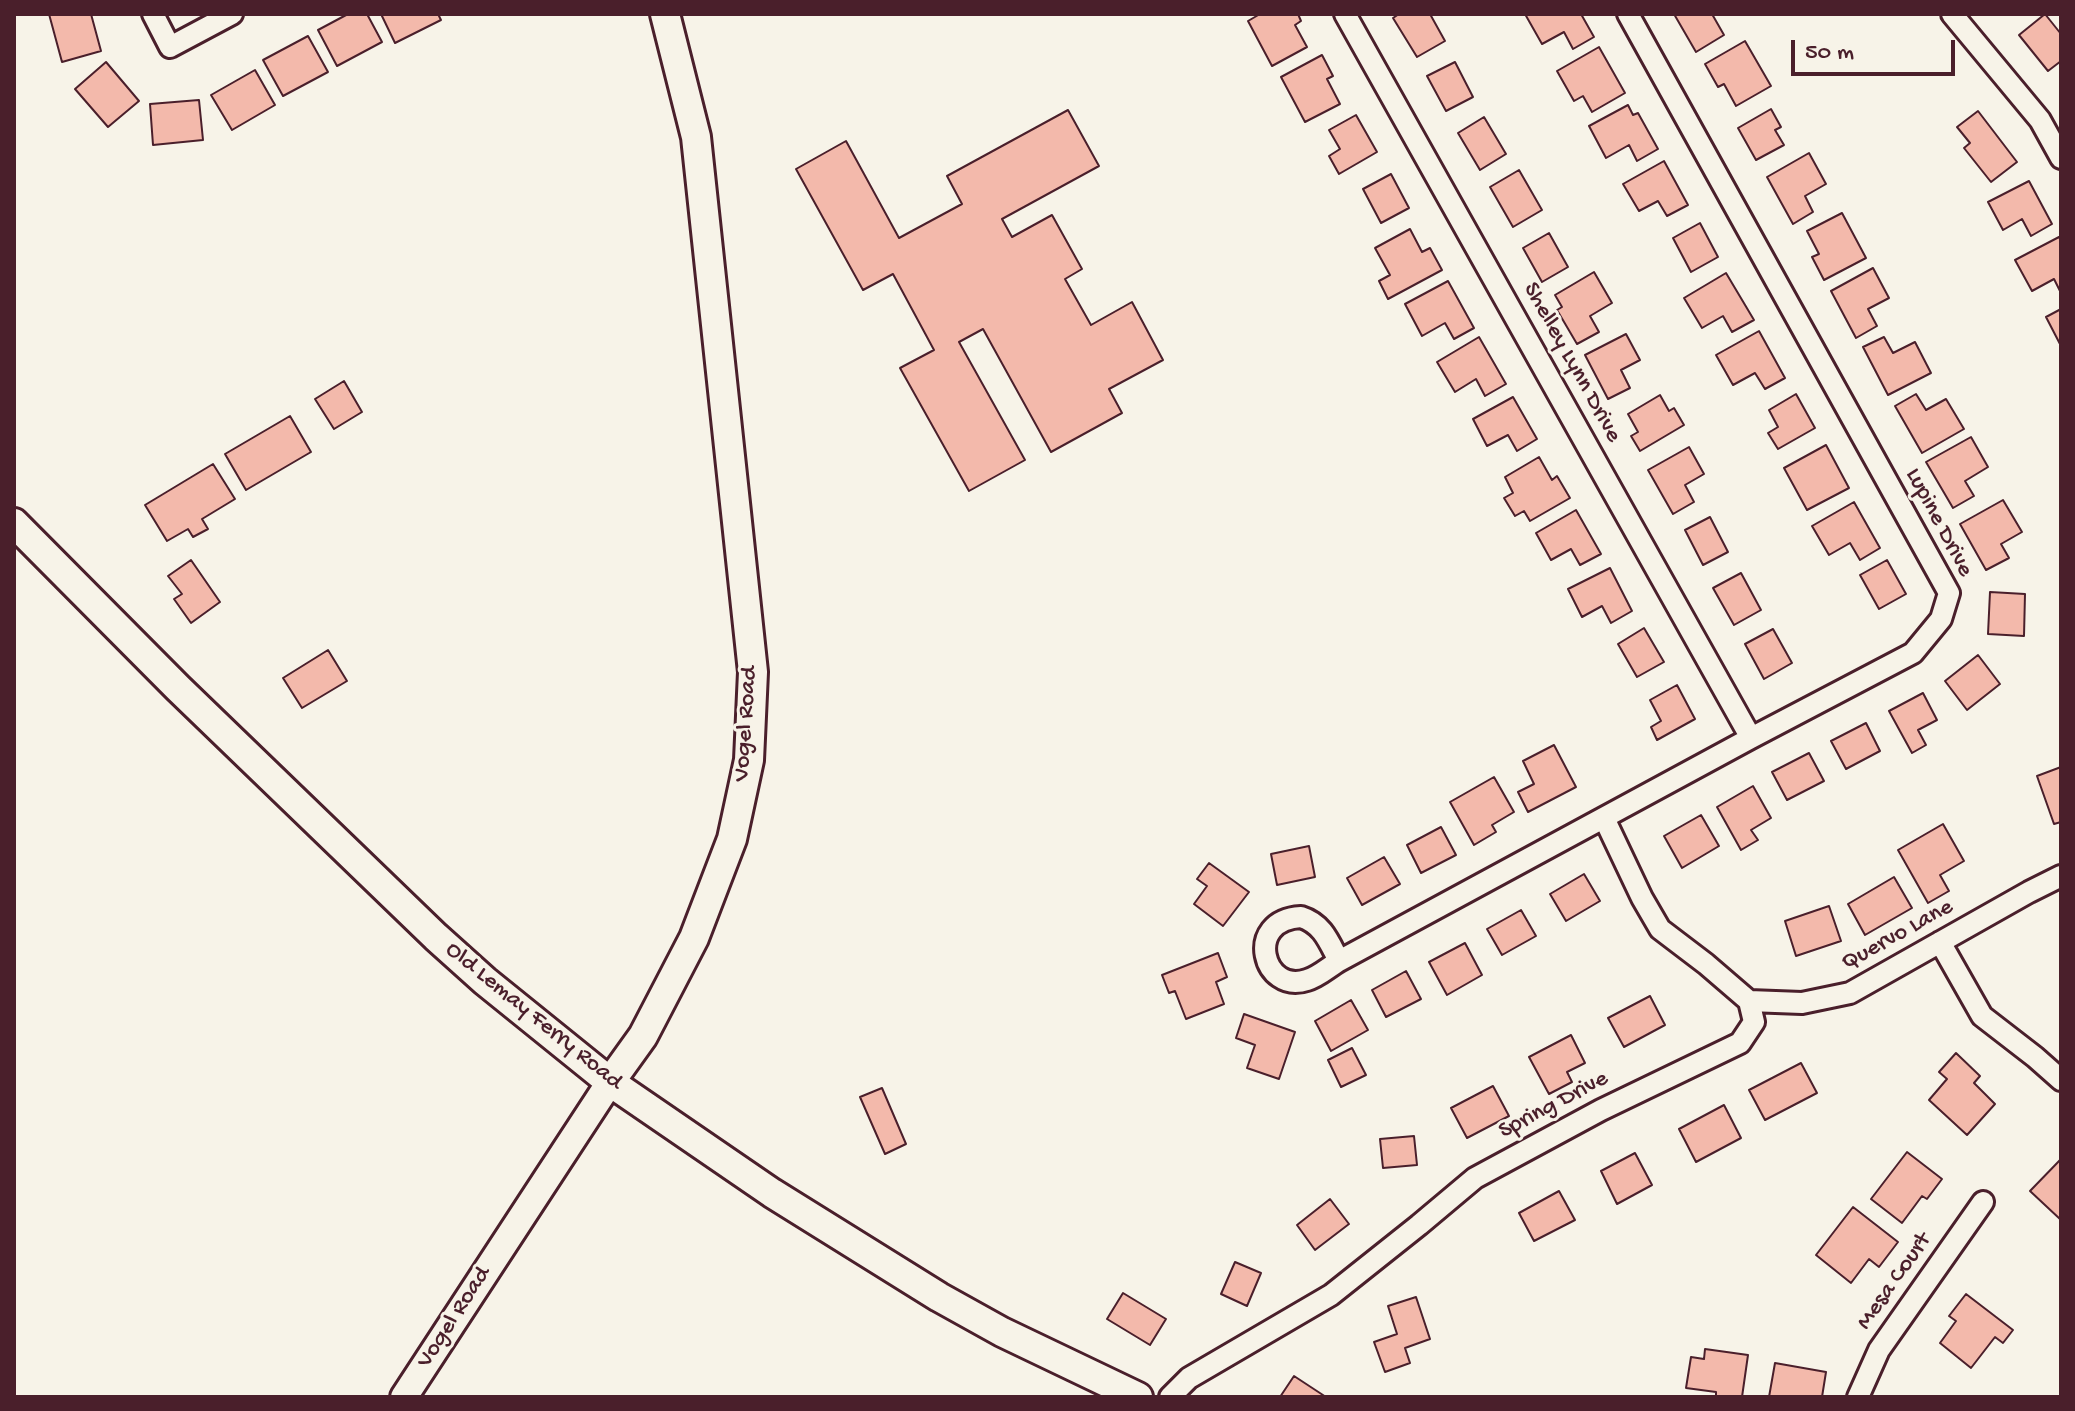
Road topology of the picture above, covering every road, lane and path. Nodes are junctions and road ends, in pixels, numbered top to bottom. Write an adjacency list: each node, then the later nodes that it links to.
1 (153, 14): 2 (street)
2 (232, 14)
3 (665, 14): 16 (main road, Vogel Road)
4 (1345, 14): 9 (street, Shelley Lynn Drive)
5 (1628, 14): 9 (street, Lupine Drive)
6 (1952, 14): 7 (street)
7 (2061, 158)
8 (14, 523): 16 (main road, Old Lemay Ferry Road)
9 (1751, 738): 10 (street, Lupine Drive)
10 (1604, 818): 13 (street, Lupine Drive); 14 (street)
11 (2061, 876): 12 (street, Quervo Lane)
12 (1940, 942): 14 (street, Quervo Lane); 15 (street)
13 (1339, 961)
14 (1749, 1001): 20 (street, Spring Drive)
15 (2061, 1080)
16 (610, 1082): 18 (street, Vogel Road); 19 (main road, Old Lemay Ferry Road)
17 (1983, 1202): 21 (street, Mesa Court)
18 (404, 1397)
19 (1138, 1397)
20 (1170, 1397)
21 (1858, 1397)

